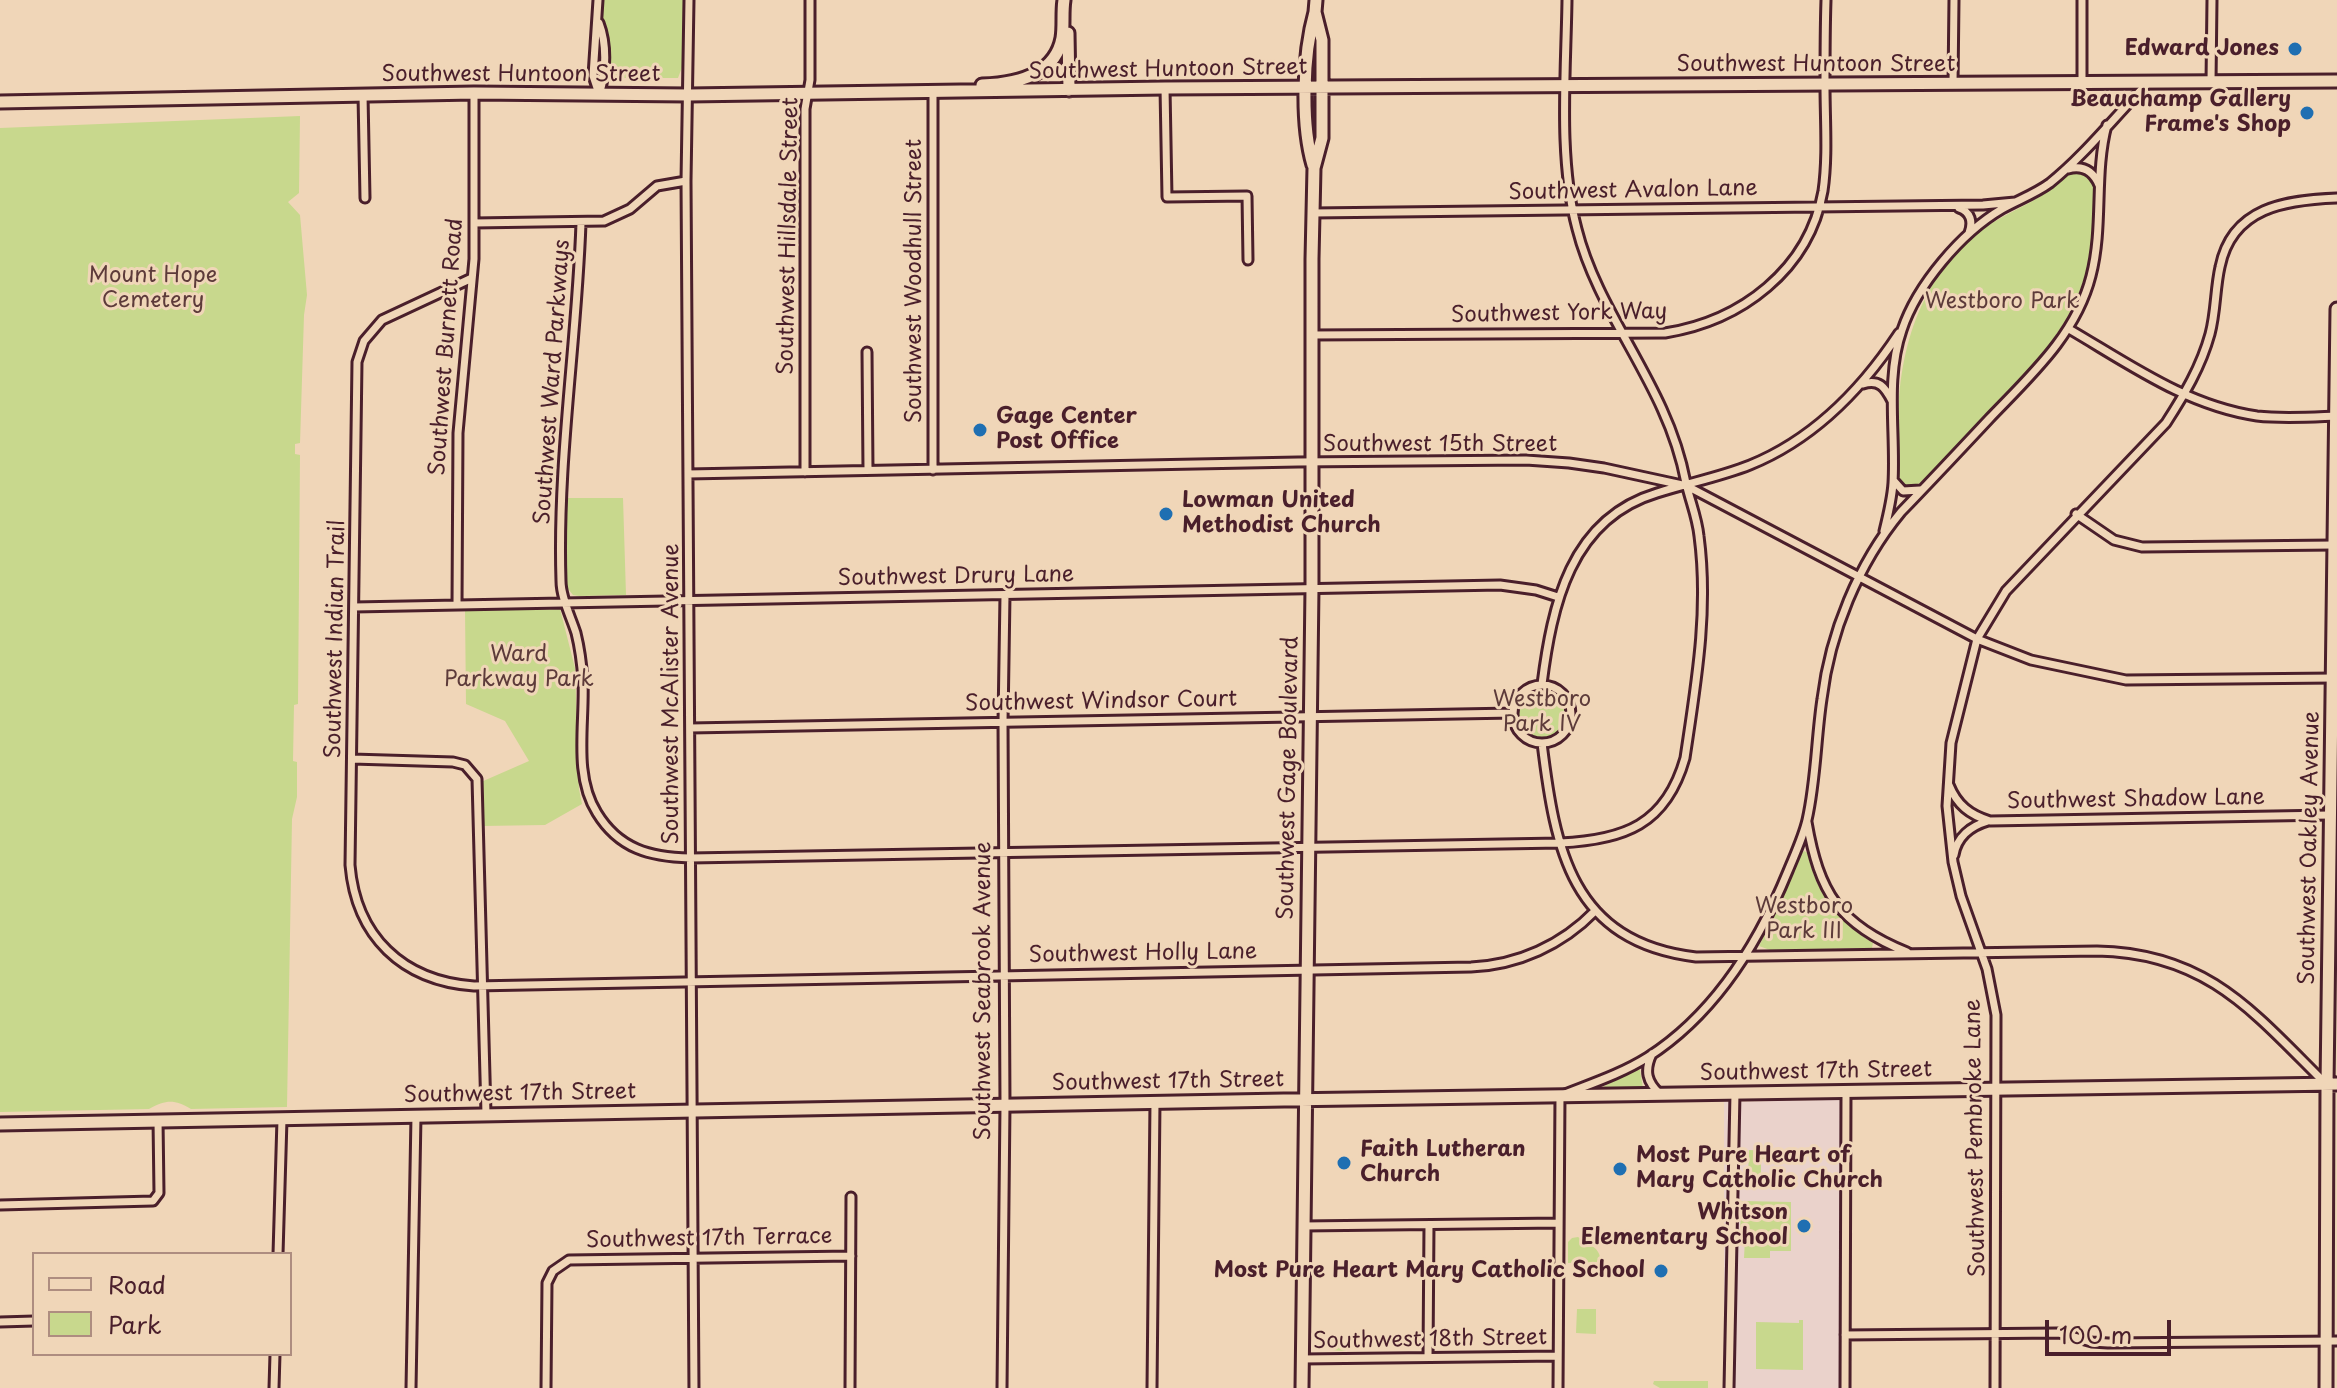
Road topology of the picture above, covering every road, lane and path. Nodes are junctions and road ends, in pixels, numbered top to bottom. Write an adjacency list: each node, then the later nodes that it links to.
1 (598, 0): 25 (street)
2 (689, 0): 28 (street, Southwest McAlister Avenue)
3 (810, 0): 26 (street, Southwest Hillsdale Street)
4 (1065, 0): 21 (main road); 24 (main road)
5 (1567, 0): 17 (street, Southwest Ward Parkways)
6 (1826, 0): 16 (street, Southwest York Way)
7 (1954, 0): 15 (street)
8 (2082, 0): 14 (street)
9 (2212, 0): 13 (street)
10 (1316, 6): 19 (main road, Southwest Gage Boulevard); 20 (main road, Southwest Gage Boulevard)
11 (2337, 81): 13 (main road, Southwest Huntoon Street)
12 (2149, 82): 13 (main road, Southwest Huntoon Street); 14 (main road, Southwest Huntoon Street); 30 (street)
13 (2211, 82)
14 (2082, 83): 15 (main road, Southwest Huntoon Street)
15 (1953, 84): 16 (main road, Southwest Huntoon Street)
16 (1825, 85): 17 (main road, Southwest Huntoon Street); 39 (street, Southwest York Way)
17 (1566, 87): 20 (main road, Southwest Huntoon Street); 40 (street, Southwest Ward Parkways)
18 (1165, 88): 19 (main road, Southwest Huntoon Street); 21 (main road, Southwest Huntoon Street); 45 (street)
19 (1307, 88): 20 (main road, Southwest Huntoon Street); 31 (main road, Southwest Gage Boulevard)
20 (1322, 88): 31 (main road, Southwest Gage Boulevard)
21 (1069, 90): 24 (main road, Southwest Huntoon Street)
22 (474, 93): 25 (main road, Southwest Huntoon Street); 27 (main road, Southwest Huntoon Street); 42 (street, Southwest Burnett Road)
23 (933, 93): 24 (main road, Southwest Huntoon Street); 26 (main road, Southwest Huntoon Street); 59 (street, Southwest Woodhull Street)
24 (957, 93)
25 (599, 94): 28 (main road, Southwest Huntoon Street)
26 (808, 94): 28 (main road, Southwest Huntoon Street); 60 (street, Southwest Hillsdale Street)
27 (363, 95): 29 (main road, Southwest Huntoon Street); 35 (street)
28 (689, 95): 33 (street, Southwest McAlister Avenue)
29 (0, 102)
30 (2107, 125): 32 (street); 34 (street)
31 (1314, 168): 41 (main road, Southwest Gage Boulevard)
32 (2064, 170): 34 (street); 37 (street)
33 (686, 181): 43 (street); 61 (street, Southwest McAlister Avenue)
34 (2100, 187): 49 (street)
35 (365, 198)
36 (2337, 198): 54 (street, Southwest Pembroke Lane)
37 (2015, 202): 38 (street, Southwest Avalon Lane); 44 (street)
38 (1953, 205): 39 (street, Southwest Avalon Lane); 44 (street)
39 (1819, 207): 40 (street, Southwest Avalon Lane); 50 (street, Southwest York Way)
40 (1572, 210): 41 (street, Southwest Avalon Lane); 50 (street, Southwest Ward Parkways)
41 (1313, 213): 51 (main road, Southwest Gage Boulevard)
42 (474, 223): 43 (street); 46 (street, Southwest Burnett Road)
43 (581, 223): 73 (street, Southwest Ward Parkways)
44 (1967, 236): 48 (street)
45 (1248, 260)
46 (472, 278): 74 (street, Southwest Burnett Road); 75 (street, Southwest Indian Trail)
47 (2337, 309): 56 (main road, Southwest Oakley Avenue)
48 (1902, 329): 53 (street); 55 (street)
49 (2069, 329): 54 (street); 64 (street)
50 (1623, 333): 51 (street, Southwest York Way); 63 (street, Southwest Ward Parkways)
51 (1312, 335): 57 (main road, Southwest Gage Boulevard)
52 (867, 352): 58 (street)
53 (1860, 385): 55 (street); 63 (street)
54 (2184, 396): 56 (street); 65 (street, Southwest Pembroke Lane)
55 (1892, 401): 62 (street)
56 (2336, 416): 67 (main road, Southwest Oakley Avenue)
57 (1311, 462): 59 (street, Southwest 15th Street); 63 (street, Southwest 15th Street); 69 (main road, Southwest Gage Boulevard)
58 (868, 470): 59 (street, Southwest 15th Street); 60 (street, Southwest 15th Street)
59 (933, 470)
60 (805, 472): 61 (street, Southwest 15th Street)
61 (688, 474): 72 (street, Southwest McAlister Avenue)
62 (1893, 479): 64 (street); 66 (street)
63 (1687, 486): 68 (street, Southwest 15th Street); 71 (street); 89 (street, Southwest Ward Parkways)
64 (1923, 489): 66 (street)
65 (2076, 514): 67 (street); 76 (street, Southwest Pembroke Lane)
66 (1882, 535): 68 (street)
67 (2334, 545): 77 (main road, Southwest Oakley Avenue)
68 (1860, 576): 76 (street, Southwest 15th Street); 87 (street)
69 (1312, 588): 70 (street, Southwest Drury Lane); 71 (street, Southwest Drury Lane); 80 (main road, Southwest Gage Boulevard)
70 (1005, 595): 72 (street, Southwest Drury Lane); 81 (street, Southwest Seabrook Avenue)
71 (1558, 597): 78 (street)
72 (691, 600): 73 (street, Southwest Drury Lane); 82 (street, Southwest McAlister Avenue)
73 (566, 603): 74 (street, Southwest Drury Lane); 92 (street, Southwest Ward Parkways)
74 (457, 604): 75 (street, Southwest Drury Lane)
75 (354, 607): 84 (street, Southwest Indian Trail)
76 (1977, 639): 77 (street, Southwest 15th Street); 85 (street, Southwest Pembroke Lane)
77 (2334, 678): 86 (main road, Southwest Oakley Avenue)
78 (1542, 684): 79 (street); 83 (street)
79 (1513, 713): 80 (street, Southwest Windsor Court); 83 (street)
80 (1310, 717): 81 (street, Southwest Windsor Court); 90 (main road, Southwest Gage Boulevard)
81 (1003, 722): 82 (street, Southwest Windsor Court); 91 (street, Southwest Seabrook Avenue)
82 (690, 728): 92 (street, Southwest McAlister Avenue)
83 (1542, 743): 89 (street)
84 (352, 759): 102 (street, Southwest Indian Trail); 102 (street)
85 (1948, 782): 88 (street, Southwest Shadow Lane); 93 (street, Southwest Pembroke Lane)
86 (2330, 815): 88 (street, Southwest Shadow Lane); 94 (main road, Southwest Oakley Avenue)
87 (1807, 820): 97 (street); 98 (street)
88 (1990, 821): 93 (street, Southwest Shadow Lane)
89 (1560, 843): 90 (street, Southwest Ward Parkways); 95 (street)
90 (1309, 846): 91 (street, Southwest Ward Parkways); 99 (main road, Southwest Gage Boulevard)
91 (1003, 852): 92 (street, Southwest Ward Parkways); 100 (street, Southwest Seabrook Avenue)
92 (690, 858): 101 (street, Southwest McAlister Avenue)
93 (1953, 862): 96 (street, Southwest Pembroke Lane)
94 (2333, 883): 104 (main road, Southwest Oakley Avenue)
95 (1595, 911): 98 (street); 99 (street, Southwest Holly Lane)
96 (1981, 953): 97 (street); 104 (street); 105 (street, Southwest Pembroke Lane)
97 (1913, 954): 98 (street)
98 (1745, 956): 103 (street)
99 (1306, 969): 100 (street, Southwest Holly Lane); 110 (main road, Southwest Gage Boulevard)
100 (1003, 974): 101 (street, Southwest Holly Lane); 112 (street, Southwest Seabrook Avenue)
101 (692, 981): 102 (street, Southwest Holly Lane); 113 (street, Southwest McAlister Avenue)
102 (482, 986): 114 (street)
103 (1652, 1054): 108 (street); 109 (street)
104 (2332, 1084): 105 (main road, Southwest 17th Street); 121 (main road, Southwest Oakley Avenue)
105 (1997, 1089): 106 (main road, Southwest 17th Street); 130 (street, Southwest Pembroke Lane)
106 (1846, 1091): 107 (main road, Southwest 17th Street); 131 (street)
107 (1735, 1093): 108 (main road, Southwest 17th Street); 146 (street)
108 (1660, 1094): 109 (main road, Southwest 17th Street)
109 (1560, 1096): 110 (main road, Southwest 17th Street); 122 (street)
110 (1305, 1100): 111 (main road, Southwest 17th Street); 124 (main road, Southwest Gage Boulevard)
111 (1155, 1102): 112 (main road, Southwest 17th Street); 143 (street)
112 (1005, 1105): 113 (main road, Southwest 17th Street); 142 (street, Southwest Seabrook Avenue)
113 (693, 1111): 114 (main road, Southwest 17th Street); 127 (street, Southwest McAlister Avenue)
114 (486, 1114): 115 (main road, Southwest 17th Street)
115 (416, 1116): 116 (main road, Southwest 17th Street); 138 (street)
116 (282, 1119): 117 (main road, Southwest 17th Street); 125 (street)
117 (158, 1120): 118 (main road, Southwest 17th Street); 120 (street)
118 (0, 1124)
119 (851, 1197): 126 (street)
120 (0, 1205)
121 (2334, 1219): 132 (main road, Southwest Oakley Avenue)
122 (1559, 1223): 123 (street); 134 (street)
123 (1429, 1225): 124 (street); 135 (street)
124 (1303, 1226): 136 (main road, Southwest Gage Boulevard)
125 (278, 1252)
126 (851, 1256): 127 (street, Southwest 17th Terrace); 141 (street)
127 (693, 1258): 139 (street, Southwest 17th Terrace); 140 (street, Southwest McAlister Avenue)
128 (32, 1321): 129 (street)
129 (0, 1322)
130 (1995, 1334): 131 (street); 132 (street); 148 (street, Southwest Pembroke Lane)
131 (1845, 1335): 147 (street)
132 (2332, 1341): 149 (main road, Southwest Oakley Avenue)
133 (275, 1356): 137 (street)
134 (1558, 1356): 135 (street, Southwest 18th Street); 145 (street)
135 (1428, 1357): 136 (street, Southwest 18th Street)
136 (1302, 1359): 144 (main road, Southwest Gage Boulevard)
137 (274, 1388)
138 (411, 1388)
139 (546, 1388)
140 (694, 1388)
141 (850, 1388)
142 (1002, 1388)
143 (1152, 1388)
144 (1302, 1388)
145 (1558, 1388)
146 (1729, 1388)
147 (1845, 1388)
148 (1995, 1388)
149 (2326, 1388)

